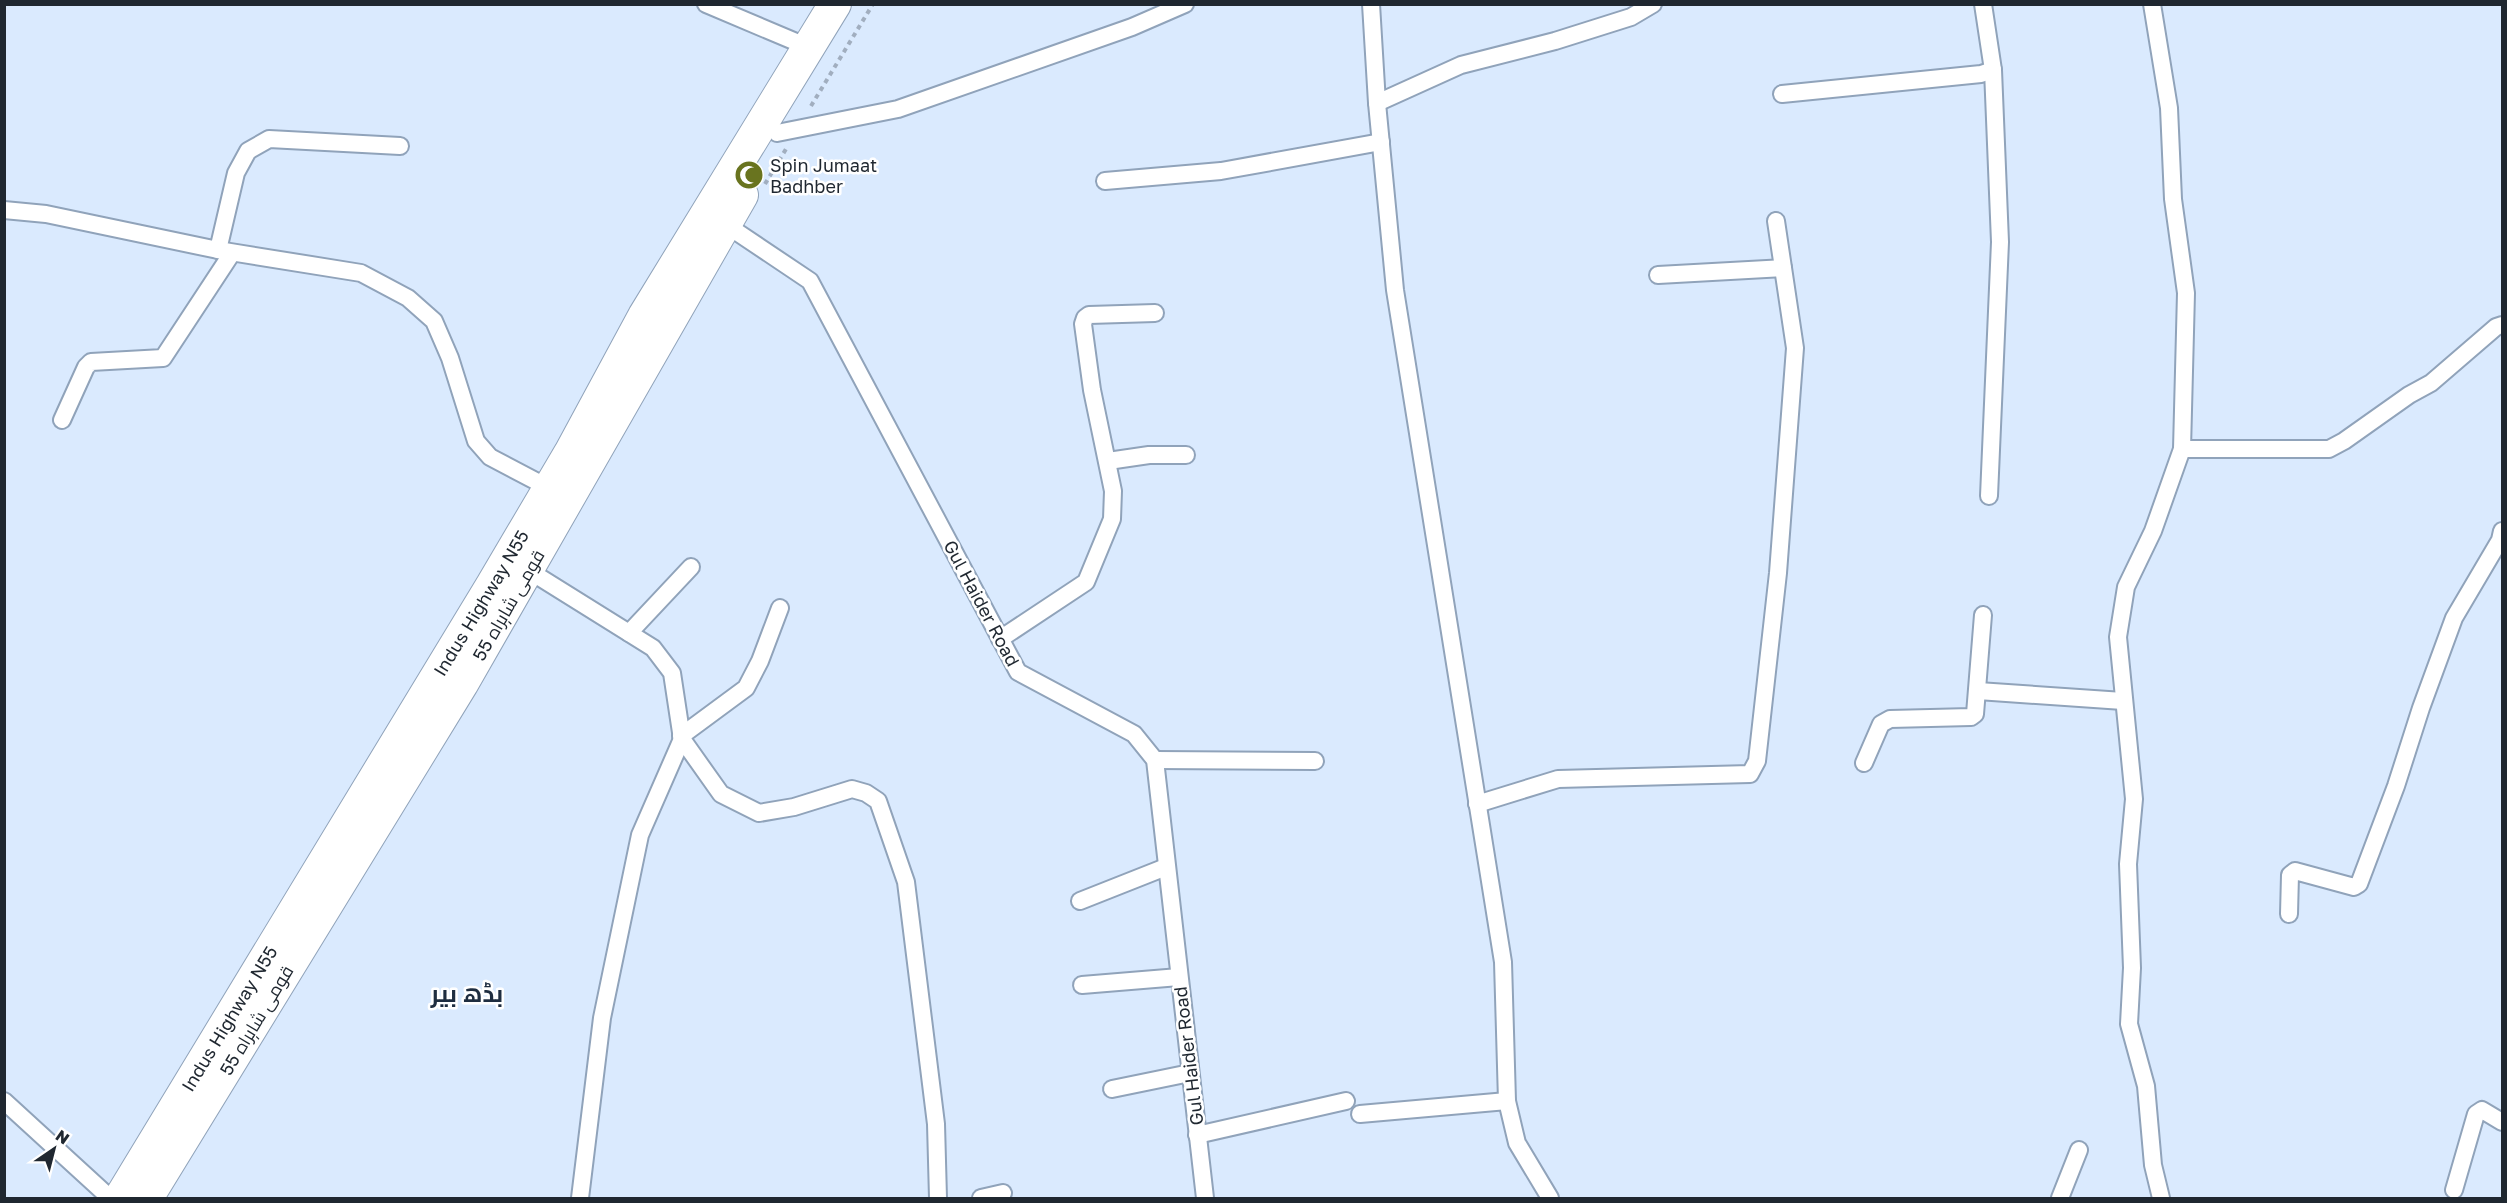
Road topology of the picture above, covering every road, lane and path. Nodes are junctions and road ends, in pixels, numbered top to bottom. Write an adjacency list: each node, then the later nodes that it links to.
1 (706, 4): 9 (street)
2 (835, 4): 9 (highway, Indus Highway N55)
3 (858, 4): 13 (highway, قومی شاہراہ 55)
4 (1185, 4): 13 (street)
5 (1371, 4): 12 (street)
6 (1653, 4): 12 (street)
7 (1983, 4): 10 (street)
8 (2152, 4): 26 (street)
9 (808, 47): 29 (highway, Indus Highway N55)
10 (1993, 70): 11 (street); 30 (street)
11 (1782, 94)
12 (1377, 103): 14 (street)
13 (777, 132): 19 (highway, قومی شاہراہ 55)
14 (1381, 142): 16 (street); 44 (street)
15 (400, 146): 20 (street)
16 (1105, 181)
17 (4, 210): 20 (street)
18 (1776, 221): 21 (street)
19 (725, 224): 33 (highway, قومی شاہراہ 55); 37 (street, Gul Haider Road)
20 (225, 251): 25 (street); 29 (street)
21 (1783, 268): 22 (street); 44 (street)
22 (1658, 275)
23 (1155, 313): 28 (street)
24 (2502, 325): 26 (street)
25 (62, 420)
26 (2182, 448): 39 (street)
27 (1186, 455): 28 (street)
28 (1108, 461): 37 (street)
29 (549, 488): 62 (highway, Indus Highway N55)
30 (1989, 496)
31 (2502, 531): 47 (street)
32 (692, 567): 36 (street)
33 (528, 570): 36 (street); 63 (highway, قومی شاہراہ 55)
34 (780, 608): 40 (street)
35 (1983, 615): 38 (street)
36 (629, 633): 40 (street)
37 (1000, 639): 41 (street, Gul Haider Road)
38 (1978, 691): 39 (street); 43 (street)
39 (2123, 701): 70 (street)
40 (682, 738): 64 (street); 65 (street)
41 (1155, 760): 42 (street); 45 (street, Gul Haider Road)
42 (1315, 761)
43 (1864, 763)
44 (1477, 804): 54 (street)
45 (1166, 867): 46 (street); 48 (street, Gul Haider Road)
46 (1080, 901)
47 (2289, 914)
48 (1179, 977): 49 (street); 50 (street, Gul Haider Road)
49 (1082, 985)
50 (1190, 1073): 51 (street); 57 (street, Gul Haider Road)
51 (1112, 1089)
52 (4, 1101): 61 (street)
53 (1346, 1101): 57 (street)
54 (1507, 1101): 55 (street); 68 (street)
55 (1360, 1114)
56 (2502, 1122): 59 (street)
57 (1197, 1135): 67 (street, Gul Haider Road)
58 (2079, 1150): 69 (street)
59 (2454, 1190)
60 (1003, 1193): 66 (street)
61 (110, 1198)
62 (120, 1198)
63 (147, 1198)
64 (580, 1198)
65 (938, 1198)
66 (981, 1198)
67 (1205, 1198)
68 (1550, 1198)
69 (2060, 1198)
70 (2161, 1198)

